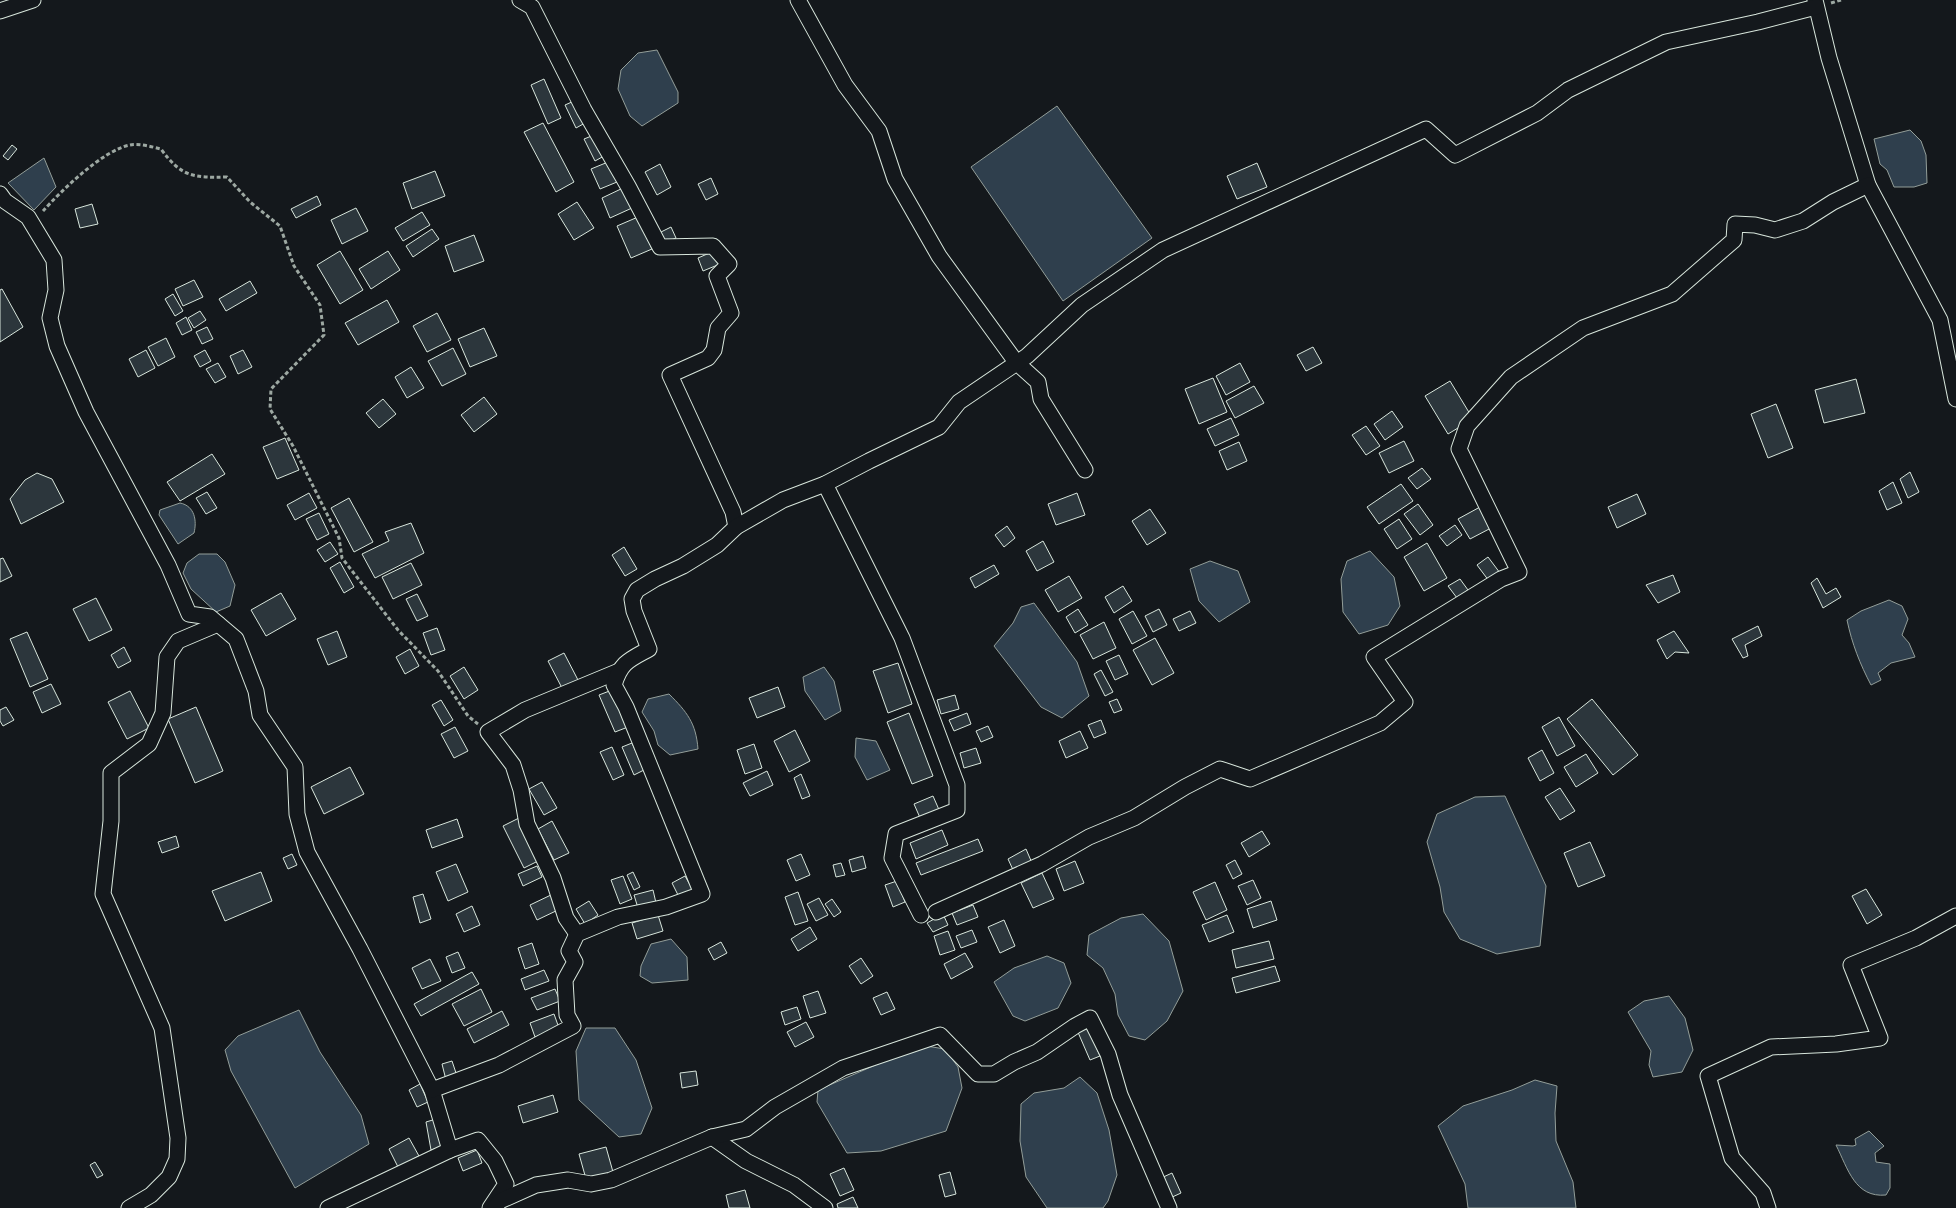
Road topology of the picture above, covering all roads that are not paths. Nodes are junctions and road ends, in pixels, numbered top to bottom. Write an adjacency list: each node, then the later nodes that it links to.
1 (33, 0): 5 (street)
2 (520, 0): 14 (street)
3 (798, 0): 10 (street)
4 (1816, 3): 6 (street); 10 (street)
5 (0, 11)
6 (1868, 185): 9 (street); 17 (street)
7 (0, 194): 15 (street)
8 (1956, 331): 9 (street)
9 (1943, 339): 11 (street)
10 (1016, 362): 12 (street); 13 (street)
11 (1956, 398)
12 (1086, 470)
13 (825, 484): 14 (street); 18 (street)
14 (736, 527): 16 (street)
15 (218, 624): 21 (street); 24 (street)
16 (618, 671): 20 (street); 20 (street)
17 (936, 912)
18 (921, 915)
19 (1956, 916): 30 (street)
20 (577, 934): 21 (street)
21 (432, 1090): 23 (street)
22 (712, 1137): 27 (street); 28 (street); 29 (street)
23 (450, 1150): 25 (street); 26 (street)
24 (129, 1208)
25 (328, 1208)
26 (490, 1208)
27 (494, 1208)
28 (825, 1208)
29 (1169, 1208)
30 (1768, 1208)

